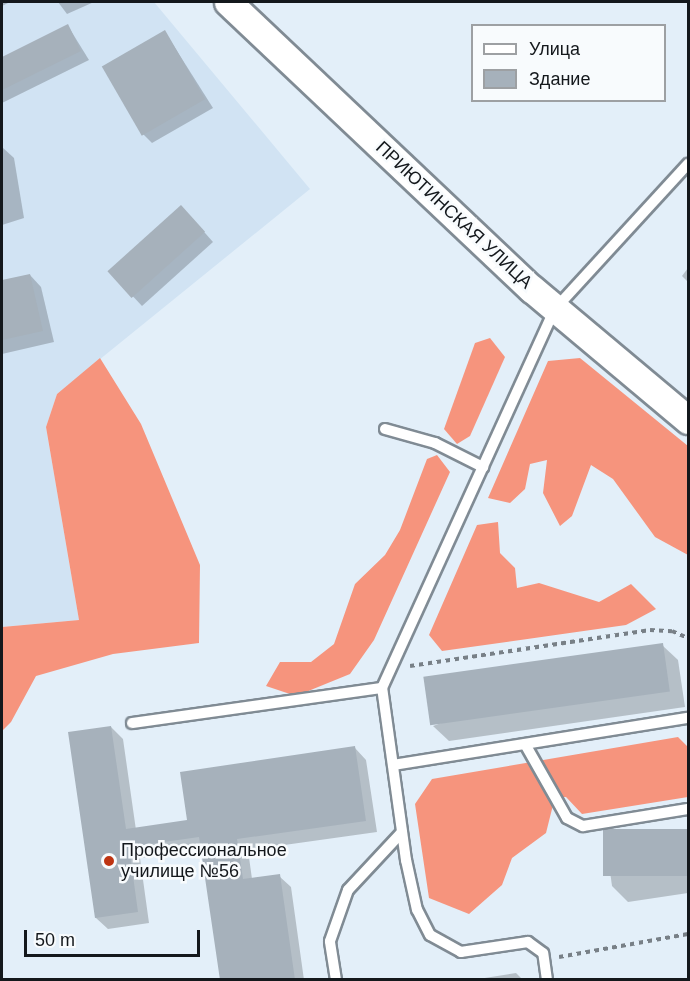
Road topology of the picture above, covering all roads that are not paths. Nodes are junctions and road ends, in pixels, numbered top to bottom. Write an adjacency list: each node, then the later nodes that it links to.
1 (228, 2): 3 (street, ПРИЮТИНСКАЯ УЛИЦА)
2 (688, 164): 3 (lane)
3 (555, 309): 4 (street, ПРИЮТИНСКАЯ УЛИЦА); 6 (lane)
4 (688, 420)
5 (385, 429): 6 (lane)
6 (483, 467): 7 (lane)
7 (382, 688): 9 (lane); 11 (lane)
8 (688, 718): 10 (lane)
9 (132, 723)
10 (525, 744): 11 (lane); 12 (lane)
11 (393, 765): 13 (lane)
12 (688, 809)
13 (402, 832): 14 (lane); 15 (lane)
14 (336, 980)
15 (547, 980)

